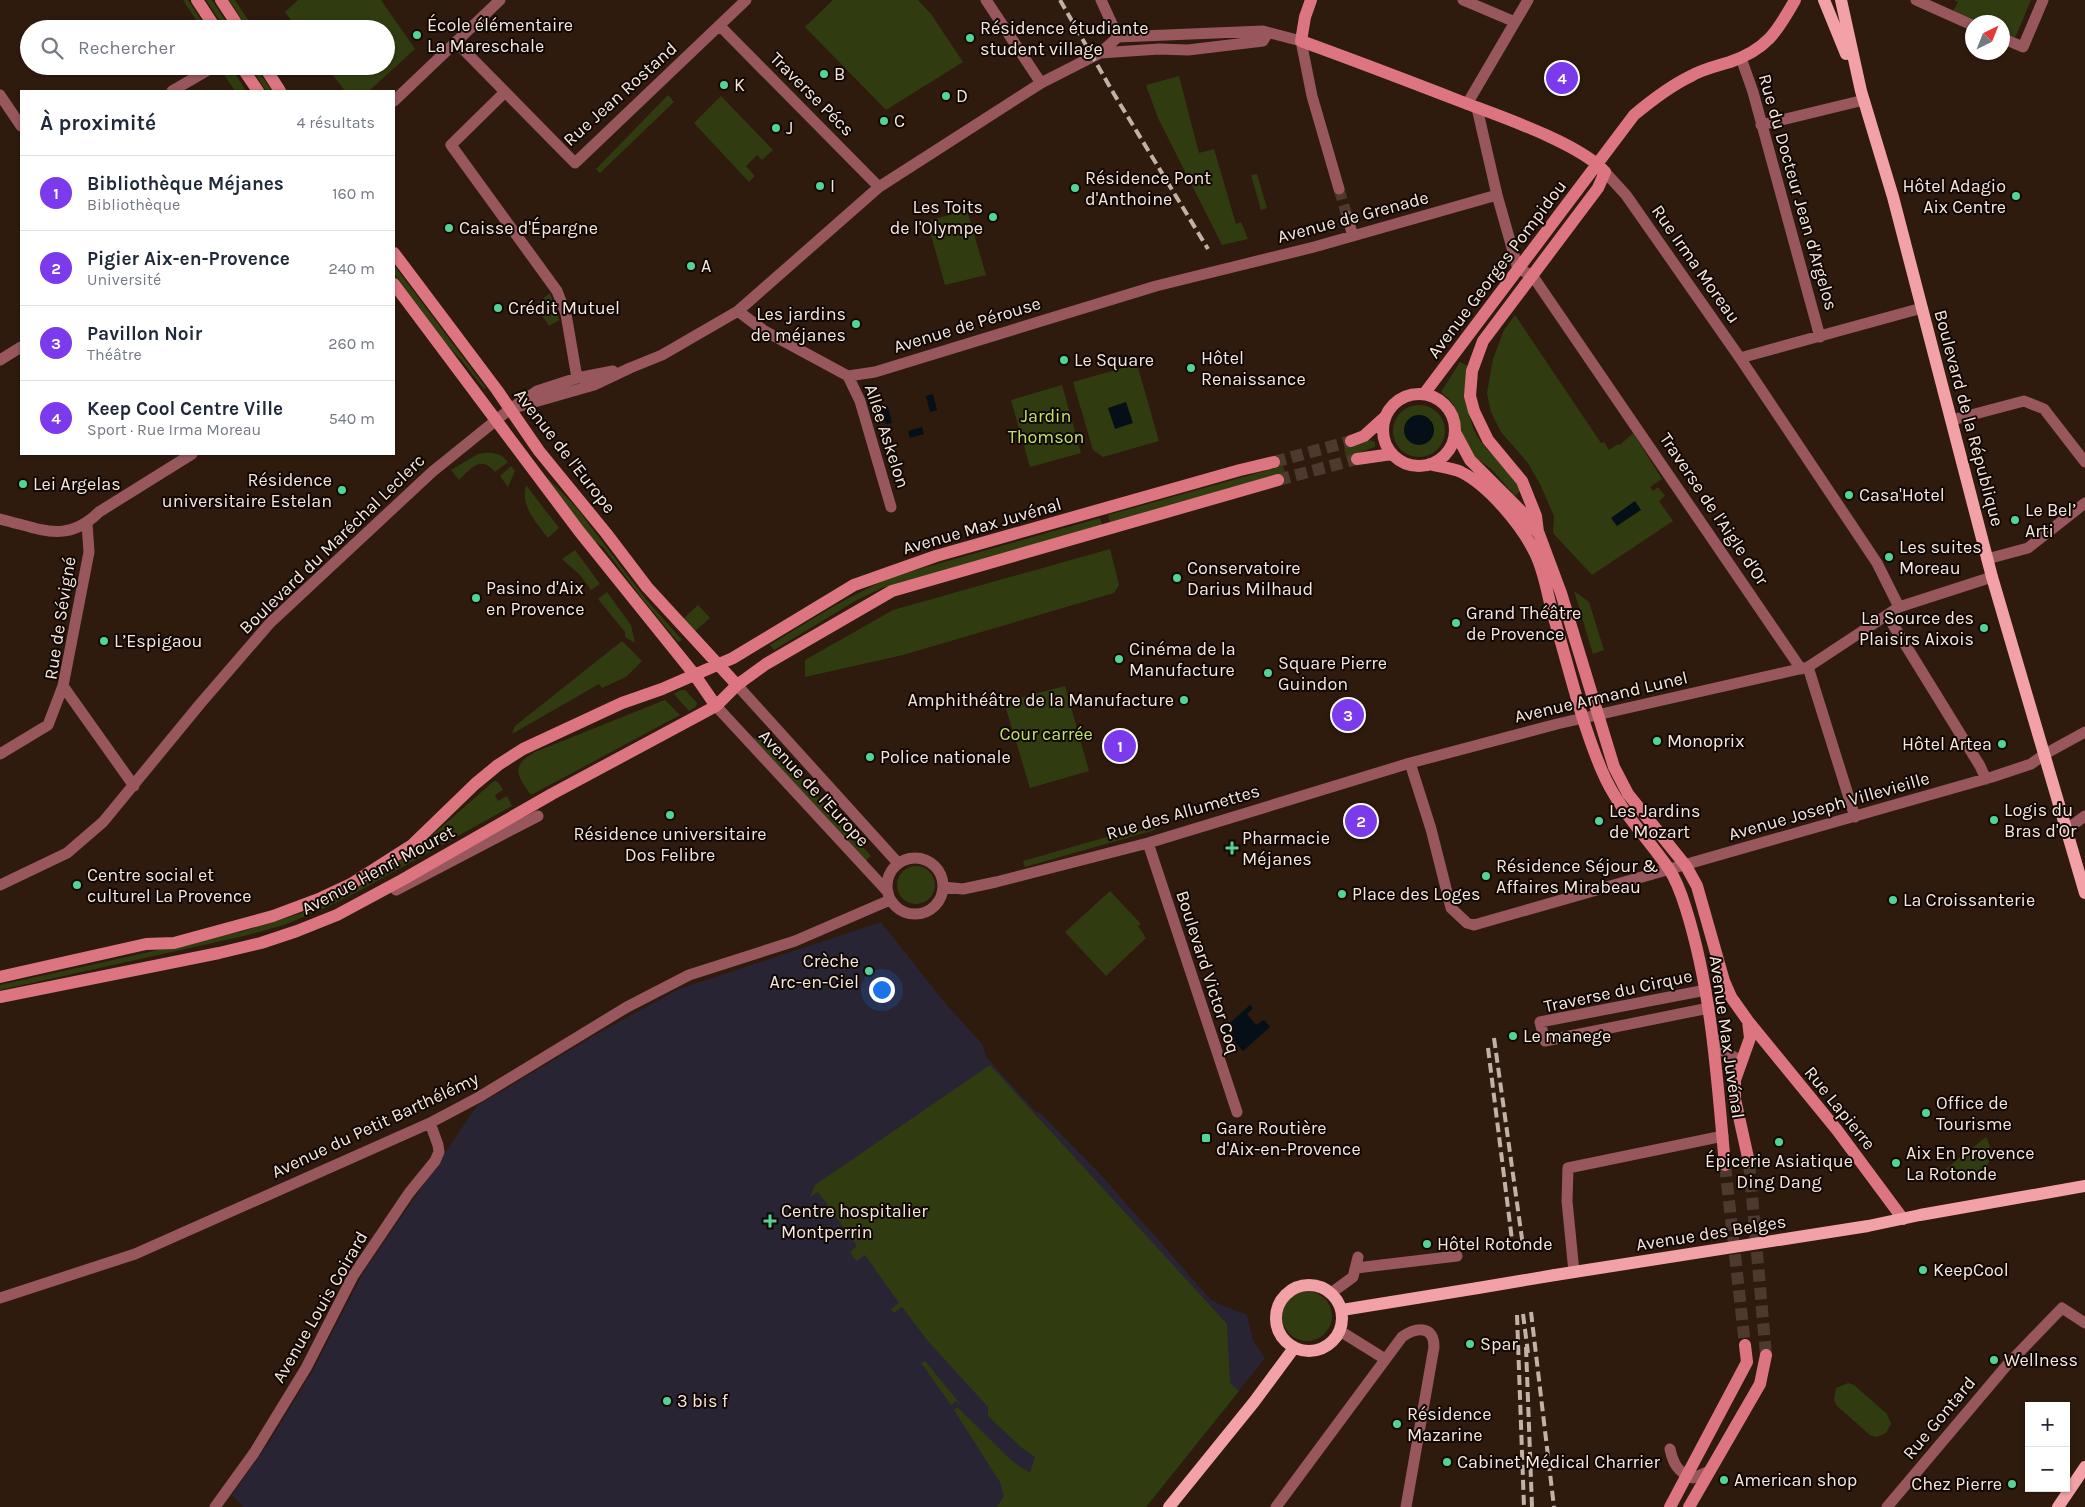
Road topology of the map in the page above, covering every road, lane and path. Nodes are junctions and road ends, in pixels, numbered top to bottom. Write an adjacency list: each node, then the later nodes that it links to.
1 (197, 0): 15 (main road)
2 (221, 0): 16 (main road)
3 (500, 0): 24 (street)
4 (746, 0): 19 (street, Rue Jean Rostand)
5 (986, 0): 30 (street)
6 (1102, 0): 21 (street)
7 (1311, 0): 22 (main road)
8 (1464, 0): 17 (street)
9 (1528, 0): 17 (street)
10 (1916, 0): 18 (street)
11 (2043, 0): 23 (street)
12 (1794, 1): 26 (main road)
13 (1825, 1): 36 (main road, Boulevard de la République)
14 (1841, 3): 36 (main road, Boulevard de la République)
15 (210, 20)
16 (234, 20)
17 (1515, 22): 38 (street)
18 (1965, 22)
19 (720, 26): 34 (street, Rue Jean Rostand); 42 (street, Traverse Pécs)
20 (1267, 34): 21 (street, Rue Irma Moreau); 22 (street, Rue Irma Moreau); 25 (street)
21 (1118, 37): 25 (street)
22 (1301, 41): 38 (main road, Rue Irma Moreau); 43 (street)
23 (2010, 41)
24 (456, 42): 34 (street, Rue Jean Rostand); 37 (street)
25 (1100, 53): 30 (street)
26 (1741, 58): 40 (street, Rue du Docteur Jean d'Argelos); 41 (main road)
27 (200, 75): 31 (street)
28 (246, 75): 32 (main road)
29 (270, 75): 33 (main road)
30 (1041, 83): 42 (street)
31 (174, 90)
32 (257, 90)
33 (279, 90)
34 (504, 93): 60 (street)
35 (0, 95): 39 (street)
36 (1862, 95): 40 (street); 52 (main road, Boulevard de la République)
37 (395, 100)
38 (1472, 106): 41 (main road, Rue Irma Moreau); 44 (street)
39 (20, 125)
40 (1761, 126): 54 (street, Rue du Docteur Jean d'Argelos)
41 (1601, 168): 48 (main road, Avenue Georges Pompidou); 50 (main road, Avenue Georges Pompidou); 56 (street, Rue Irma Moreau)
42 (880, 187): 53 (street)
43 (1339, 189)
44 (1497, 195): 46 (street, Avenue de Grenade); 48 (street)
45 (1348, 216): 46 (street)
46 (1354, 236): 49 (street, Avenue de Grenade)
47 (395, 254): 62 (main road, Avenue de l'Europe)
48 (1518, 269): 50 (street); 61 (main road, Avenue Georges Pompidou)
49 (1219, 272): 59 (street, Avenue de Pérouse)
50 (1532, 275): 79 (main road, Avenue Georges Pompidou); 85 (street, Traverse de l'Aigle d'Or)
51 (395, 285): 65 (main road, Avenue de l'Europe)
52 (1922, 308): 54 (street); 64 (main road, Boulevard de la République)
53 (738, 311): 58 (street); 59 (street)
54 (1820, 337): 56 (street)
55 (20, 348): 57 (street)
56 (1740, 358): 82 (street, Rue Irma Moreau)
57 (0, 360)
58 (630, 368): 60 (street, Boulevard du Maréchal Leclerc); 62 (street)
59 (848, 376): 76 (street, Allée Askelon)
60 (577, 378): 62 (street, Boulevard du Maréchal Leclerc)
61 (1424, 394): 63 (main road); 66 (main road)
62 (510, 409): 65 (street, Boulevard du Maréchal Leclerc); 84 (main road, Avenue de l'Europe)
63 (1385, 417): 67 (main road); 68 (main road)
64 (1952, 420): 72 (street); 80 (main road, Boulevard de la République)
65 (495, 421): 86 (main road, Avenue de l'Europe); 97 (street, Boulevard du Maréchal Leclerc)
66 (1455, 432): 73 (main road); 79 (main road, Avenue Max Juvénal)
67 (1351, 441)
68 (1392, 454): 70 (main road); 73 (main road)
69 (190, 455): 78 (street)
70 (1356, 459)
71 (1274, 462): 84 (main road, Avenue Max Juvénal)
72 (2085, 462)
73 (1430, 464): 91 (main road, Avenue Max Juvénal)
74 (1278, 480): 87 (main road)
75 (2085, 503): 80 (street)
76 (891, 506)
77 (0, 519): 78 (street)
78 (87, 524): 88 (street, Rue de Sévigné)
79 (1539, 534): 90 (main road, Avenue Max Juvénal)
80 (1987, 559): 81 (main road, Boulevard de la République)
81 (1992, 577): 82 (street); 94 (main road, Boulevard de la République)
82 (1899, 607): 83 (street)
83 (1887, 615): 85 (street); 96 (street)
84 (717, 664): 86 (main road, Avenue Max Juvénal); 87 (main road, Avenue de l'Europe)
85 (1805, 668): 90 (street, Avenue Armand Lunel); 100 (street, Traverse de l'Aigle d'Or)
86 (694, 674): 89 (main road, Avenue de l'Europe); 113 (main road, Avenue Henri Mouret)
87 (737, 685): 89 (main road, Avenue Henri Mouret); 103 (street, Avenue de l'Europe)
88 (63, 686): 93 (street); 97 (street, Rue de Sévigné)
89 (716, 706): 110 (street, Avenue de l'Europe); 112 (main road, Avenue Henri Mouret)
90 (1597, 715): 91 (street, Avenue Armand Lunel); 104 (main road, Avenue Max Juvénal)
91 (1583, 719): 95 (street, Avenue Armand Lunel); 105 (main road, Avenue Max Juvénal)
92 (2085, 732): 94 (street, Avenue Joseph Villevieille)
93 (0, 754)
94 (2045, 754): 96 (street, Avenue Joseph Villevieille); 101 (main road, Boulevard de la République)
95 (1410, 763): 102 (street, Rue des Allumettes); 105 (street, Avenue Joseph Villevieille)
96 (1986, 779): 100 (street, Avenue Joseph Villevieille)
97 (134, 786): 106 (street, Boulevard du Maréchal Leclerc)
98 (538, 816): 112 (street)
99 (2085, 816): 101 (street)
100 (1856, 817): 104 (street, Avenue Joseph Villevieille)
101 (2067, 829): 109 (main road, Boulevard de la République)
102 (1148, 843): 108 (street, Rue des Allumettes); 120 (street, Boulevard Victor Coq)
103 (898, 863): 107 (street); 110 (street)
104 (1686, 866): 105 (street, Avenue Joseph Villevieille); 117 (main road, Avenue Max Juvénal)
105 (1670, 870): 114 (main road, Avenue Max Juvénal)
106 (0, 885)
107 (943, 887): 108 (street, Rue des Allumettes); 111 (street)
108 (964, 889): 111 (street, Rue des Allumettes)
109 (2085, 893)
110 (889, 896): 111 (street); 121 (street, Avenue du Petit Barthélémy)
111 (939, 901)
112 (337, 914): 115 (main road, Avenue Henri Mouret)
113 (0, 976)
114 (1706, 990): 116 (main road, Avenue Max Juvénal); 116 (street, Traverse du Cirque)
115 (0, 997)
116 (1709, 1008): 118 (main road, Avenue Max Juvénal)
117 (1748, 1021): 119 (main road, Avenue Max Juvénal); 126 (main road, Rue Lapierre)
118 (1713, 1037): 119 (street); 122 (main road, Avenue Max Juvénal)
119 (1742, 1061): 123 (main road, Avenue Max Juvénal)
120 (1237, 1112)
121 (430, 1123): 130 (street, Avenue du Petit Barthélémy); 142 (street, Avenue Louis Coirard)
122 (1722, 1136): 124 (main road, Avenue Max Juvénal); 128 (street)
123 (1749, 1162)
124 (1725, 1165)
125 (2085, 1186): 126 (main road, Avenue des Belges)
126 (1903, 1219): 128 (main road, Avenue des Belges)
127 (1457, 1256): 129 (street)
128 (1574, 1272): 131 (main road, Avenue des Belges, bridge)
129 (1332, 1293): 131 (main road); 135 (main road)
130 (0, 1298)
131 (1342, 1310): 133 (main road)
132 (2085, 1323): 148 (street, Rue Gontard)
133 (1340, 1331): 135 (main road); 137 (street)
134 (1746, 1345): 141 (main road)
135 (1294, 1348): 143 (main road)
136 (1766, 1355): 140 (main road)
137 (1385, 1359): 144 (street); 145 (street)
138 (1670, 1448): 141 (street)
139 (2085, 1467): 149 (main road)
140 (1708, 1472): 141 (street); 147 (main road)
141 (1686, 1476): 146 (main road)
142 (215, 1507)
143 (1169, 1507)
144 (1276, 1507)
145 (1406, 1507)
146 (1670, 1507)
147 (1689, 1507)
148 (1888, 1507)
149 (2058, 1507)

